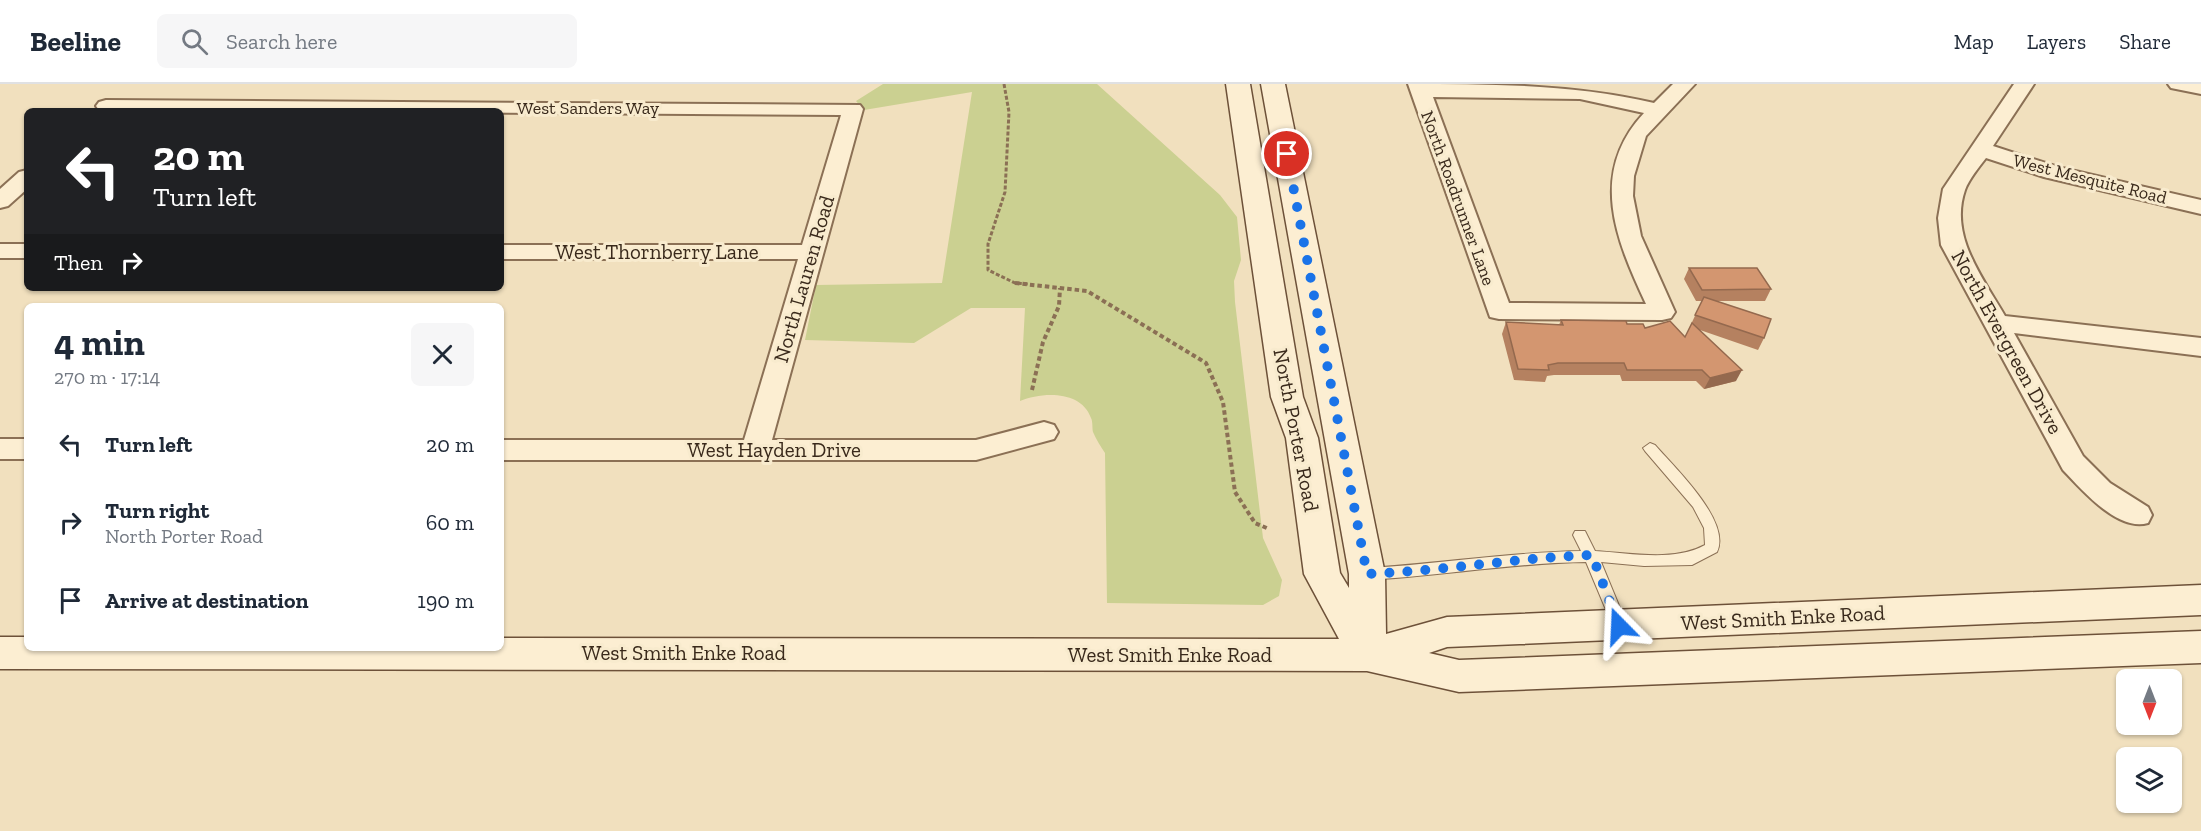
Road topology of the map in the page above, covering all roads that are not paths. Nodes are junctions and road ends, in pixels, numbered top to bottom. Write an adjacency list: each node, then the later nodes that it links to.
1 (126, 84): 9 (street)
2 (1238, 84): 37 (street, North Porter Road)
3 (1273, 84): 32 (street, North Porter Road)
4 (1685, 84): 12 (street)
5 (2024, 84): 13 (street, North Evergreen Drive)
6 (2178, 84): 8 (street)
7 (1419, 88): 12 (street); 12 (street, North Roadrunner Lane)
8 (2201, 88)
9 (105, 108)
10 (504, 109): 11 (street, West Sanders Way)
11 (853, 109): 20 (street, North Lauren Road)
12 (1657, 110)
13 (1980, 149): 16 (street, West Mesquite Road); 21 (street, North Evergreen Drive)
14 (24, 180): 15 (street)
15 (0, 201)
16 (2201, 207)
17 (0, 251): 18 (street)
18 (24, 251)
19 (504, 252): 20 (street, West Thornberry Lane)
20 (812, 252): 28 (street, North Lauren Road)
21 (1996, 323): 22 (street); 29 (street, North Evergreen Drive)
22 (2201, 347)
23 (1044, 432): 28 (street, West Hayden Drive)
24 (1650, 448): 31 (lane)
25 (0, 449): 26 (street)
26 (24, 449)
27 (504, 450): 28 (street, West Hayden Drive)
28 (755, 450)
29 (2137, 515)
30 (1580, 535): 31 (lane)
31 (1592, 555): 32 (lane); 34 (lane)
32 (1367, 574): 37 (street, North Porter Road)
33 (2201, 600): 34 (street, West Smith Enke Road)
34 (1619, 626): 37 (street, West Smith Enke Road)
35 (2201, 647): 37 (street, West Smith Enke Road)
36 (0, 653): 37 (street, West Smith Enke Road)
37 (1367, 655)

